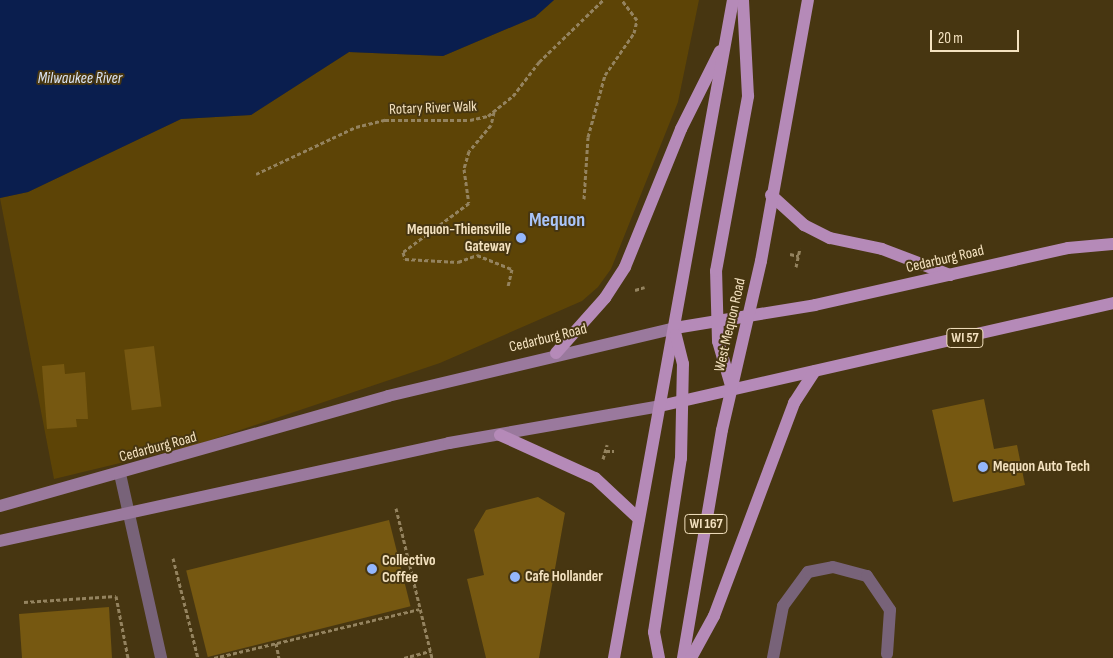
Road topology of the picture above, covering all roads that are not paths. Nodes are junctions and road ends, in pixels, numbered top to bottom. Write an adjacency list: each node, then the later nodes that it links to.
1 (733, 0): 4 (main road)
2 (743, 0): 10 (main road)
3 (808, 0): 5 (main road, West Mequon Road)
4 (726, 37): 11 (main road); 12 (main road)
5 (771, 194): 7 (main road); 9 (main road, West Mequon Road)
6 (1113, 244): 7 (main road, Cedarburg Road)
7 (950, 275): 9 (main road, Cedarburg Road)
8 (1113, 303): 13 (main road, WI 57)
9 (749, 316): 10 (main road, Cedarburg Road); 14 (main road, West Mequon Road / WI 167)
10 (716, 320): 11 (main road, Cedarburg Road); 14 (main road)
11 (675, 328): 12 (main road, Cedarburg Road); 15 (main road); 16 (main road)
12 (556, 352): 18 (main road, Cedarburg Road)
13 (815, 371): 14 (main road, WI 57); 28 (main road)
14 (732, 390): 15 (main road, WI 57); 27 (main road, West Mequon Road / WI 167)
15 (684, 400): 16 (main road, WI 57); 26 (main road)
16 (660, 406): 17 (main road); 21 (main road)
17 (500, 435): 20 (main road); 21 (main road)
18 (120, 474): 19 (main road, Cedarburg Road); 20 (lane)
19 (0, 506)
20 (128, 513): 22 (main road); 24 (lane)
21 (639, 519): 25 (main road)
22 (0, 542)
23 (887, 654): 29 (lane)
24 (161, 658)
25 (614, 658)
26 (659, 658)
27 (683, 658)
28 (690, 658)
29 (773, 658)

